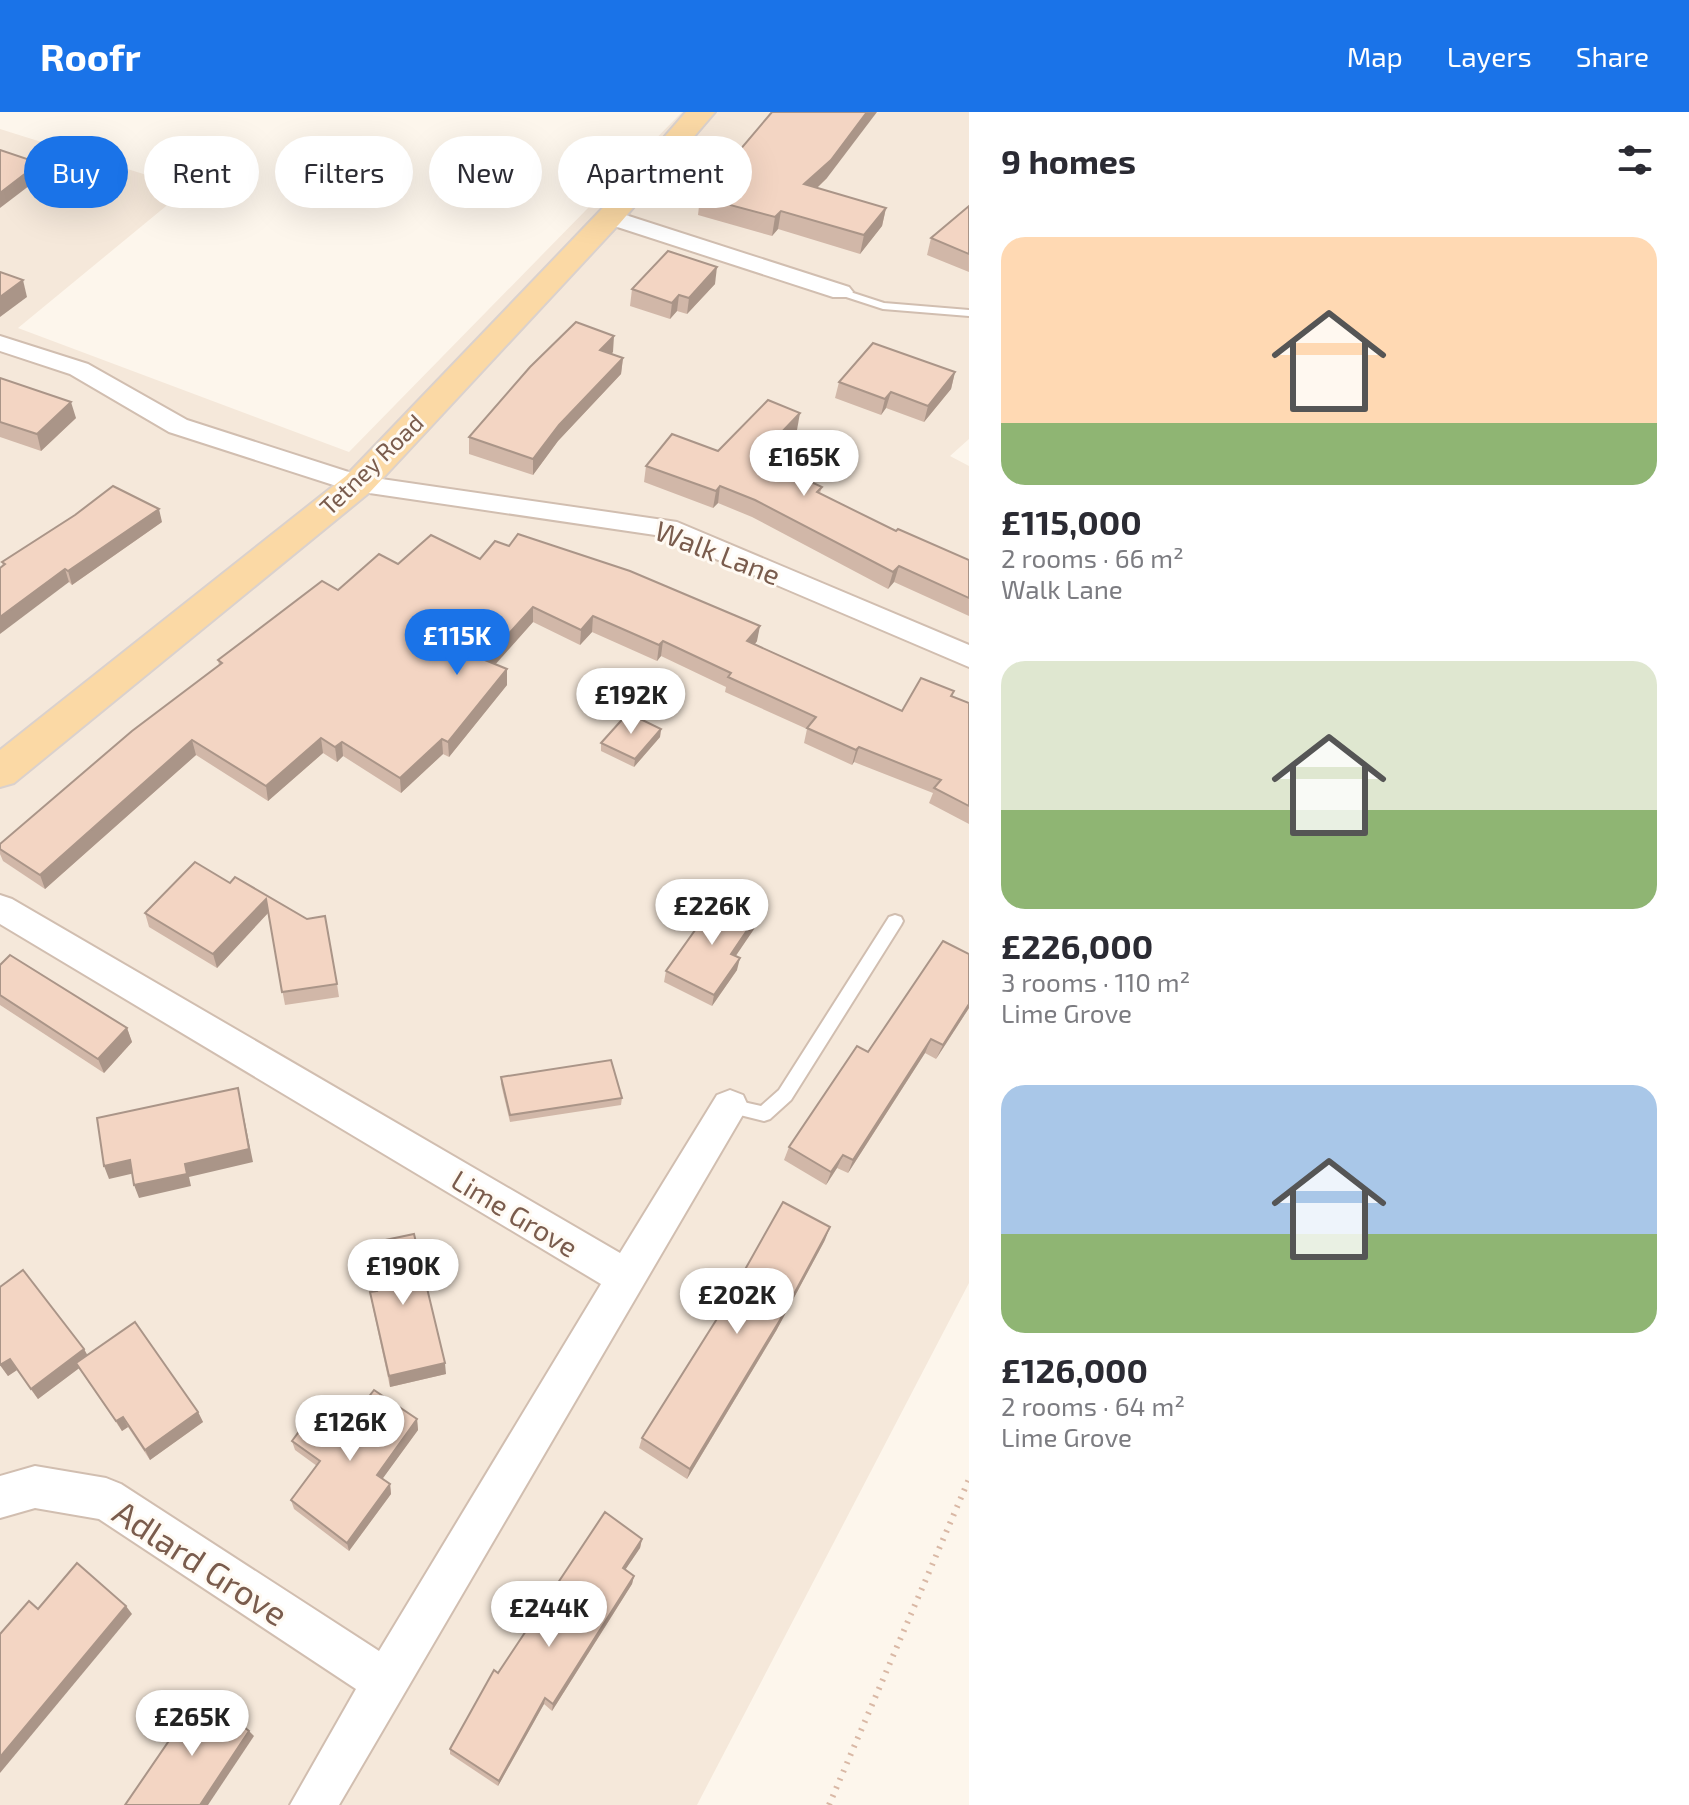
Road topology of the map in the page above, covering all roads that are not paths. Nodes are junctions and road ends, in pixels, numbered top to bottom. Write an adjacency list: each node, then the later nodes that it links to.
1 (701, 112): 2 (main road, Tetney Road)
2 (610, 217): 3 (street); 6 (main road, Tetney Road)
3 (841, 292): 4 (lane)
4 (969, 313)
5 (0, 343): 6 (street, Walk Lane)
6 (358, 484): 7 (street, Walk Lane); 8 (main road, Tetney Road)
7 (969, 657)
8 (0, 772)
9 (0, 908): 12 (street, Lime Grove)
10 (895, 921): 11 (lane)
11 (730, 1106): 12 (street)
12 (626, 1278): 14 (street)
13 (0, 1497): 14 (street, Adlard Grove)
14 (386, 1682): 15 (street)
15 (313, 1805)

